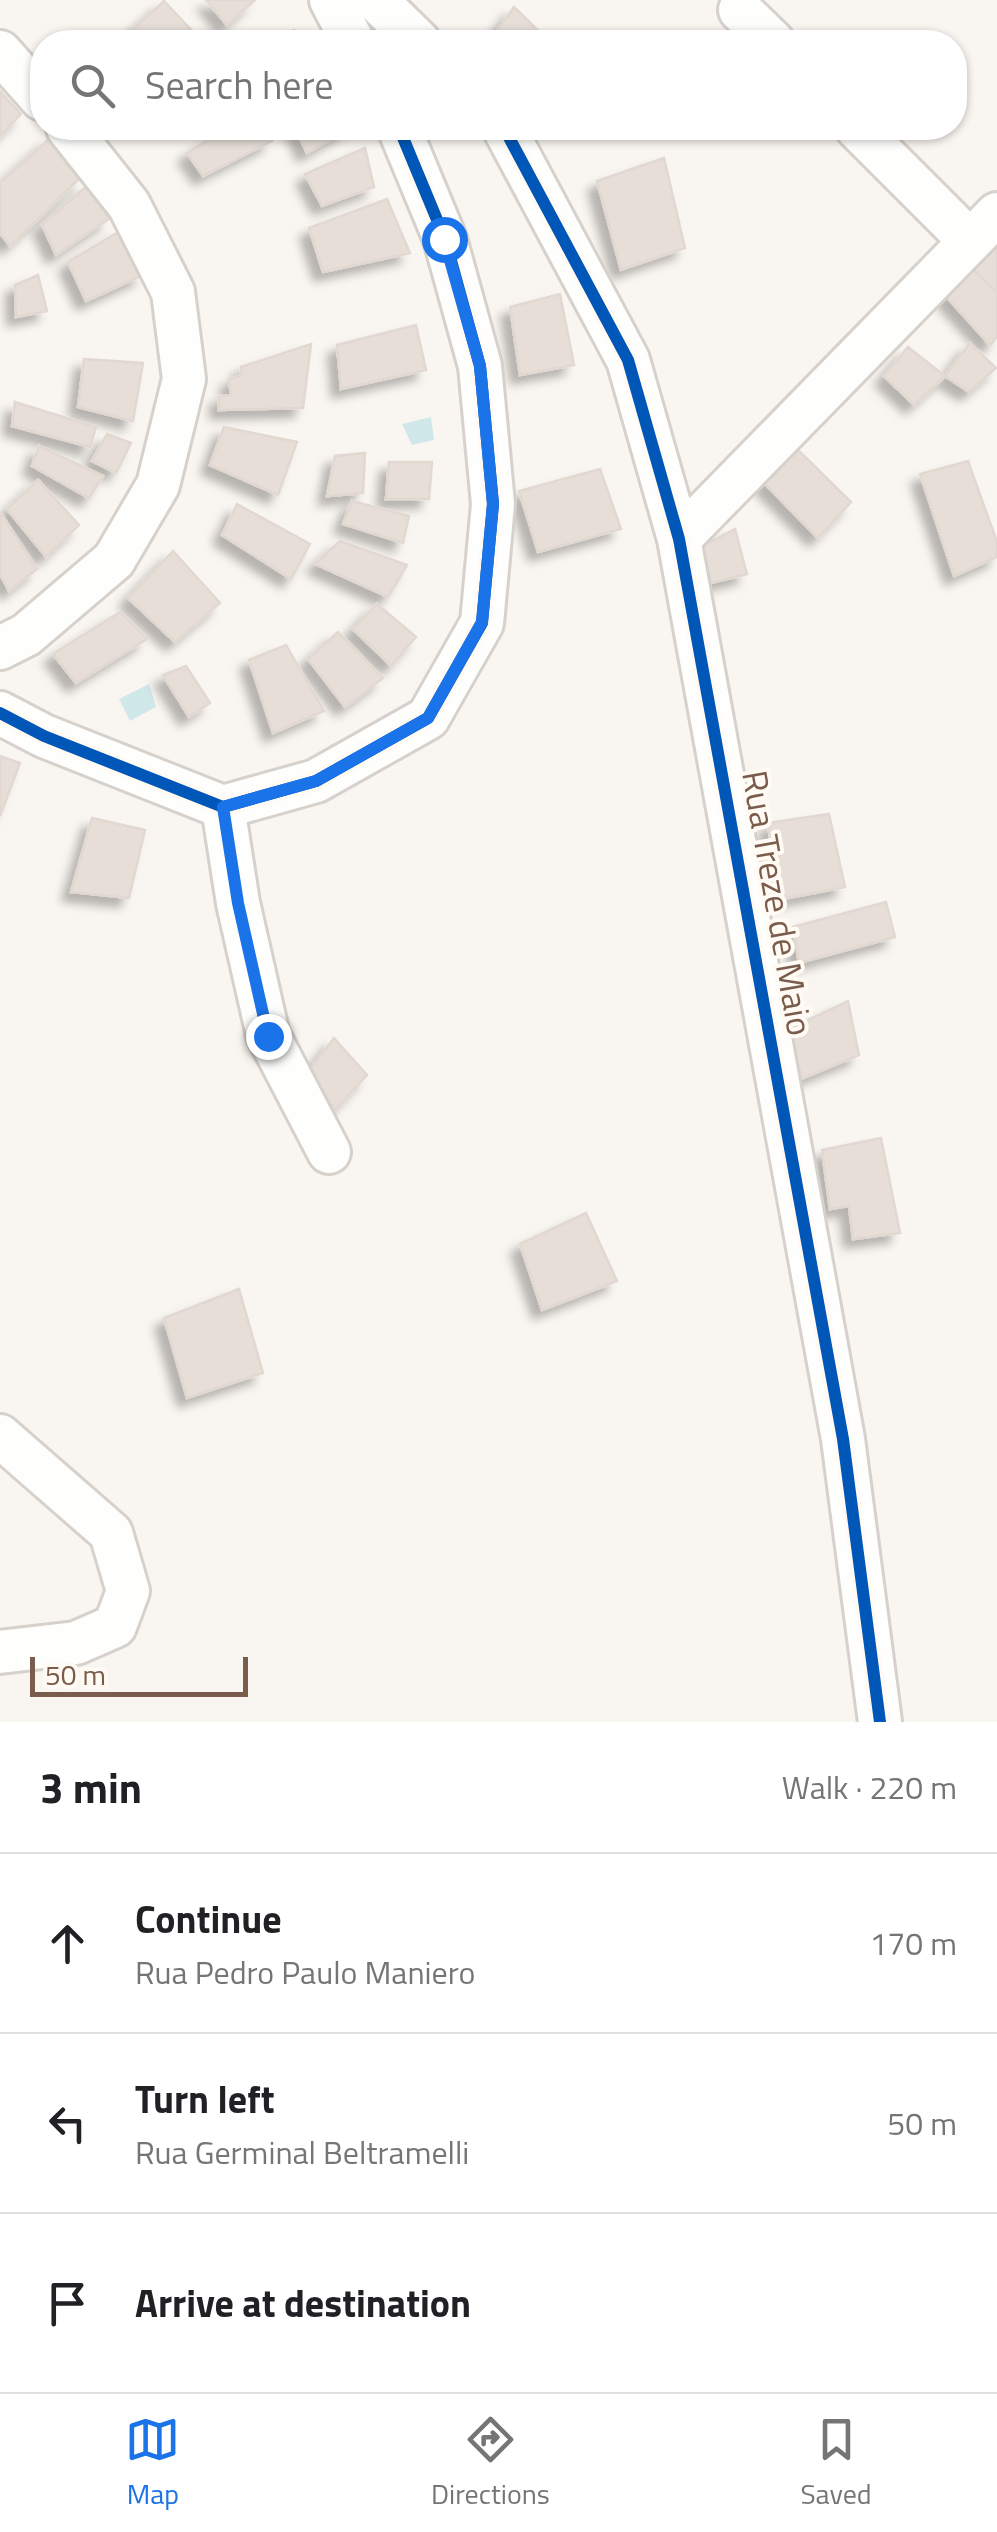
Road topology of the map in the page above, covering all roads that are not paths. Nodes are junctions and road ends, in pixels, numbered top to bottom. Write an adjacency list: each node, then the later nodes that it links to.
1 (330, 0): 4 (street)
2 (376, 0): 5 (street)
3 (740, 10): 6 (street)
4 (347, 30)
5 (407, 30)
6 (760, 30)
7 (0, 52): 8 (street)
8 (30, 86)
9 (78, 140): 15 (street)
10 (404, 140): 17 (street)
11 (510, 140): 14 (street, Rua Treze de Maio)
12 (872, 140): 13 (street)
13 (984, 228): 14 (street)
14 (680, 539): 21 (street, Rua Treze de Maio)
15 (0, 648)
16 (0, 713): 17 (street)
17 (223, 807): 18 (street)
18 (329, 1152)
19 (0, 1436): 20 (street)
20 (0, 1652)
21 (880, 1722)

